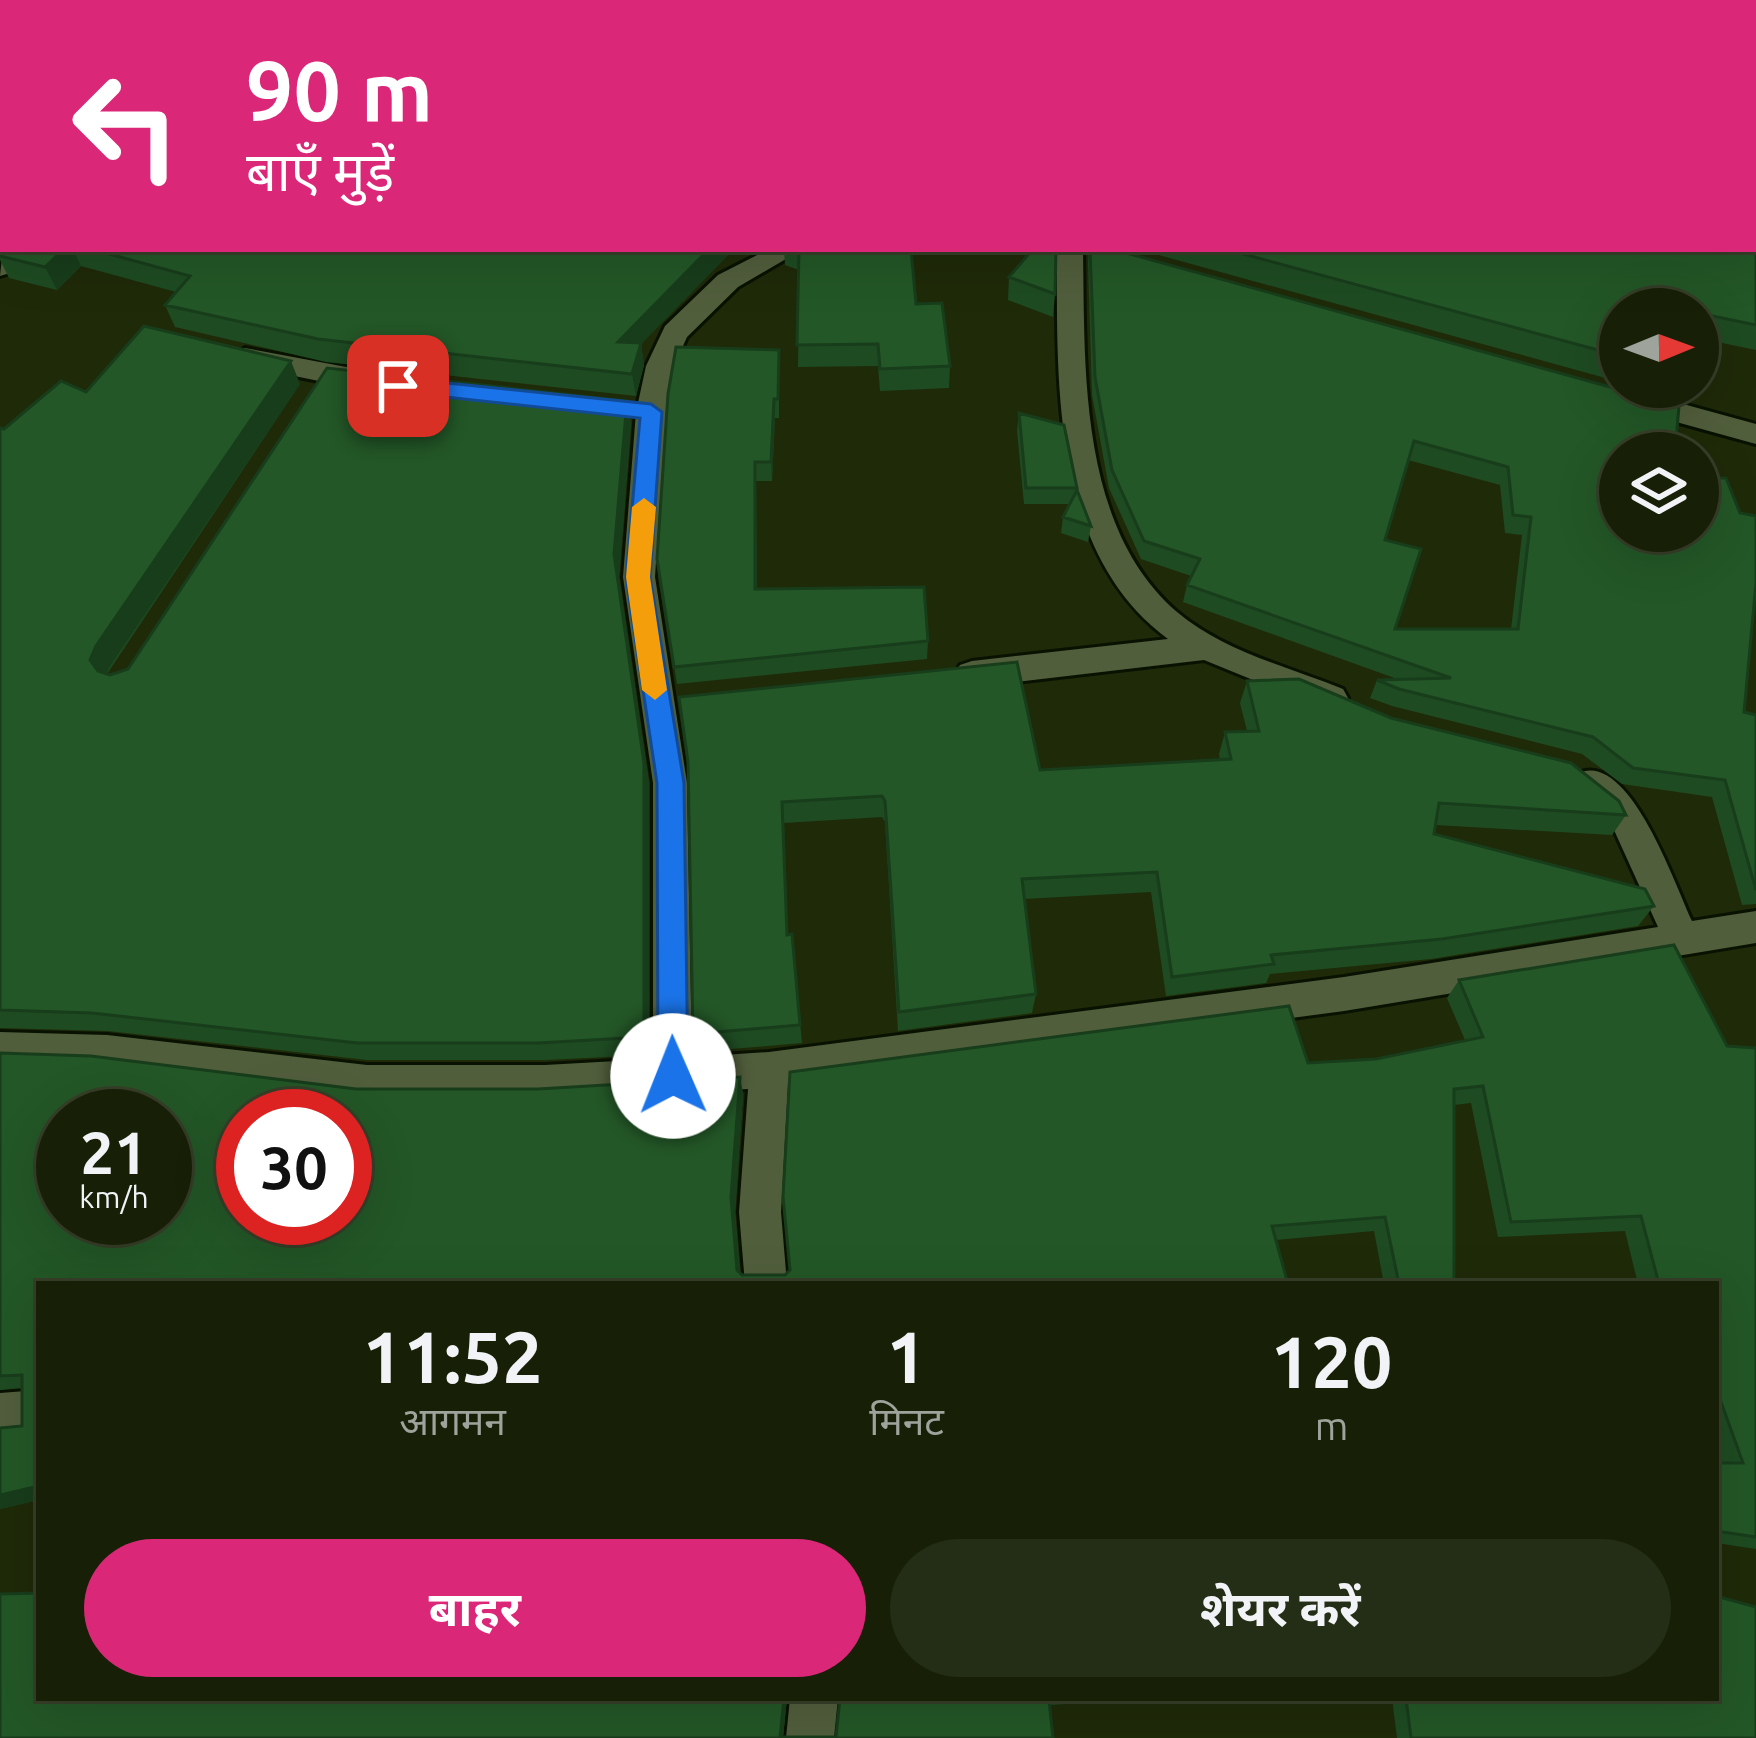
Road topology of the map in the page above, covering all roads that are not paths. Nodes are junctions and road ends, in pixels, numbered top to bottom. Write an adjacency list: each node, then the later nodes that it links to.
1 (784, 252): 15 (street)
2 (1070, 252): 7 (street)
3 (218, 351): 4 (street)
4 (388, 384)
5 (1662, 408): 6 (street)
6 (1756, 434)
7 (1211, 647): 8 (street); 9 (street)
8 (934, 678)
9 (1354, 708)
10 (1569, 768): 12 (street)
11 (1756, 927): 12 (street)
12 (1682, 939): 14 (street)
13 (0, 1049): 15 (street)
14 (769, 1070): 15 (street); 16 (street)
15 (673, 1076)
16 (766, 1281)
17 (36, 1412): 18 (street)
18 (0, 1415)
19 (814, 1701): 20 (street)
20 (810, 1738)

